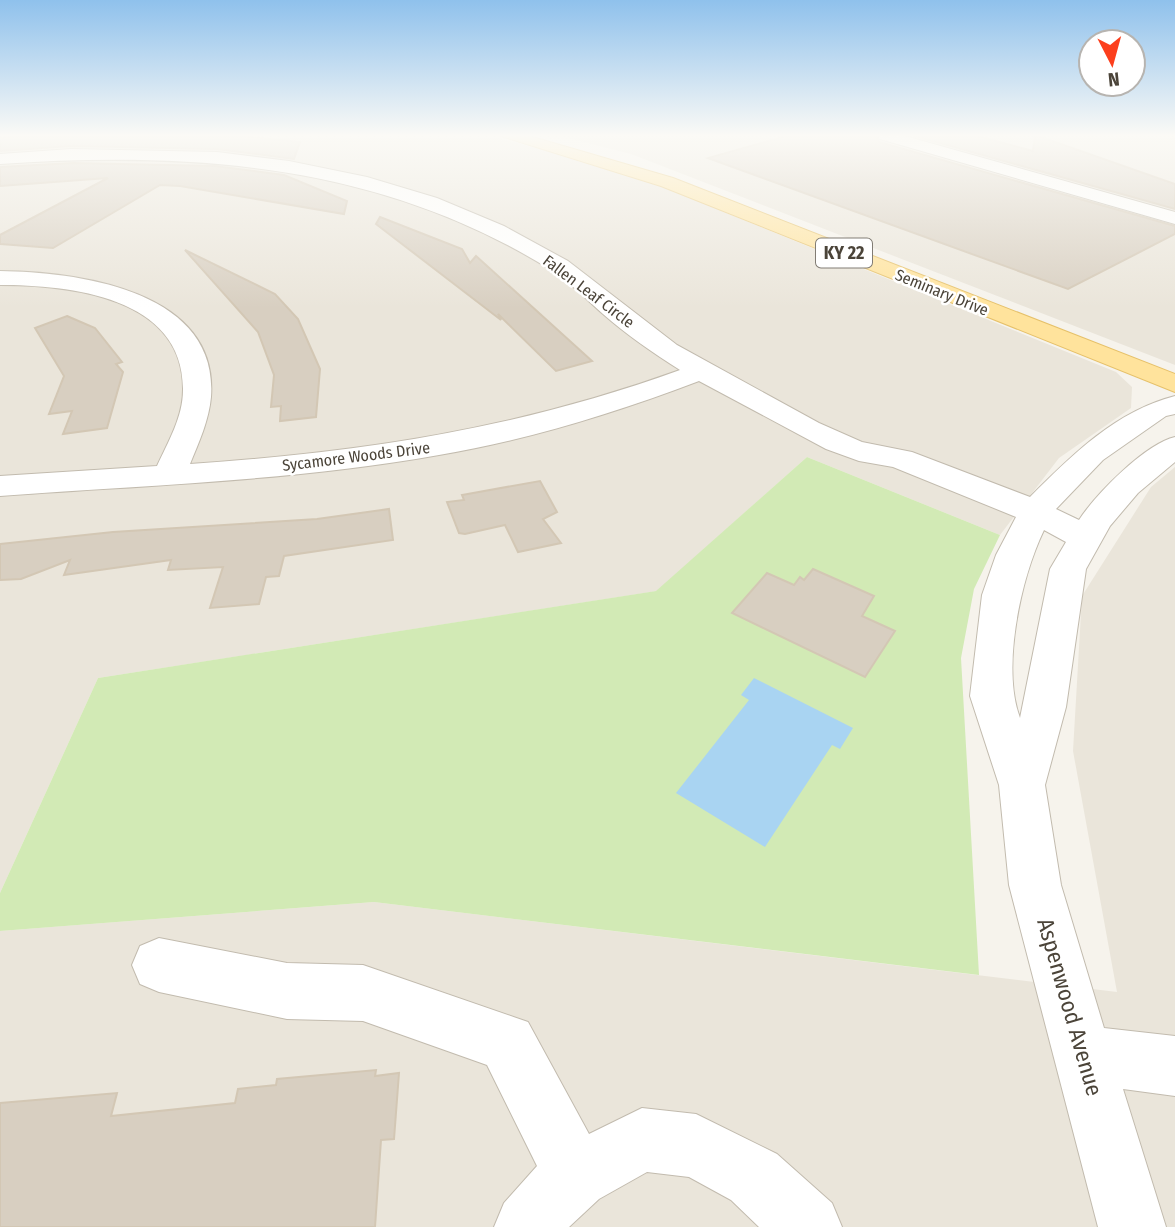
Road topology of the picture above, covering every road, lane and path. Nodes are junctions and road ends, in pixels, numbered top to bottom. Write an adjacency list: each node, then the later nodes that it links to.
1 (400, 193): 6 (street, Fallen Leaf Circle)
2 (695, 193): 7 (main road, Seminary Drive / KY 22)
3 (1088, 193): 4 (street)
4 (1175, 218)
5 (0, 278): 10 (street)
6 (702, 371): 10 (street, Sycamore Woods Drive); 12 (street, Fallen Leaf Circle)
7 (1175, 384)
8 (1175, 405): 12 (street, Aspenwood Avenue)
9 (1175, 446): 13 (street, Aspenwood Avenue)
10 (170, 474): 11 (street, Sycamore Woods Drive)
11 (0, 486)
12 (1032, 518): 13 (street, Fallen Leaf Circle); 14 (street, Aspenwood Avenue)
13 (1086, 538): 14 (street, Aspenwood Avenue)
14 (1023, 785): 16 (street, Aspenwood Avenue)
15 (159, 965): 18 (street)
16 (1084, 1055): 17 (street); 21 (street, Aspenwood Avenue)
17 (1175, 1066)
18 (576, 1176): 19 (street); 20 (street)
19 (528, 1227)
20 (808, 1227)
21 (1132, 1227)

